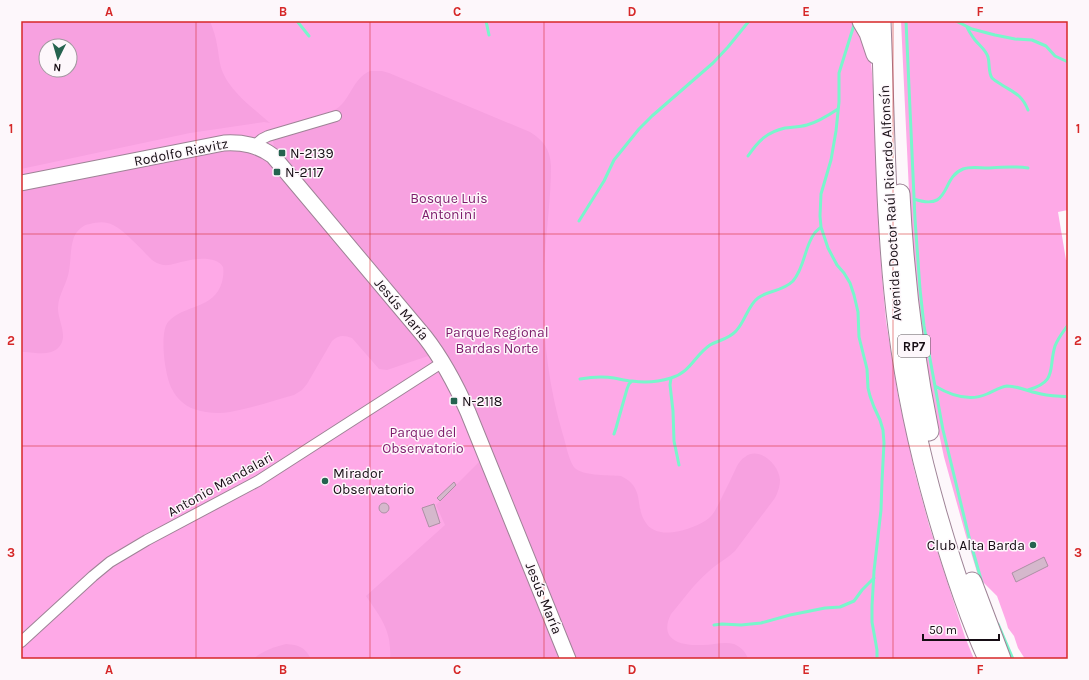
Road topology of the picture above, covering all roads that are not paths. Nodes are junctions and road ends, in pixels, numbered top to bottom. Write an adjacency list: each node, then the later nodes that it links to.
1 (862, 21): 4 (highway)
2 (881, 21): 4 (highway, Avenida Doctor Raúl Ricardo Alfonsín / RP7)
3 (893, 21): 12 (highway, Avenida Doctor Raúl Ricardo Alfonsín / RP7)
4 (884, 95): 11 (highway, Avenida Doctor Raúl Ricardo Alfonsín / RP7)
5 (336, 116): 6 (street)
6 (254, 146): 7 (main road, Rodolfo Riavitz); 8 (main road, Jesús María)
7 (21, 183)
8 (442, 362): 9 (street, Antonio Mandalari); 10 (main road, Jesús María)
9 (21, 642)
10 (568, 659)
11 (988, 659)
12 (1001, 659)

